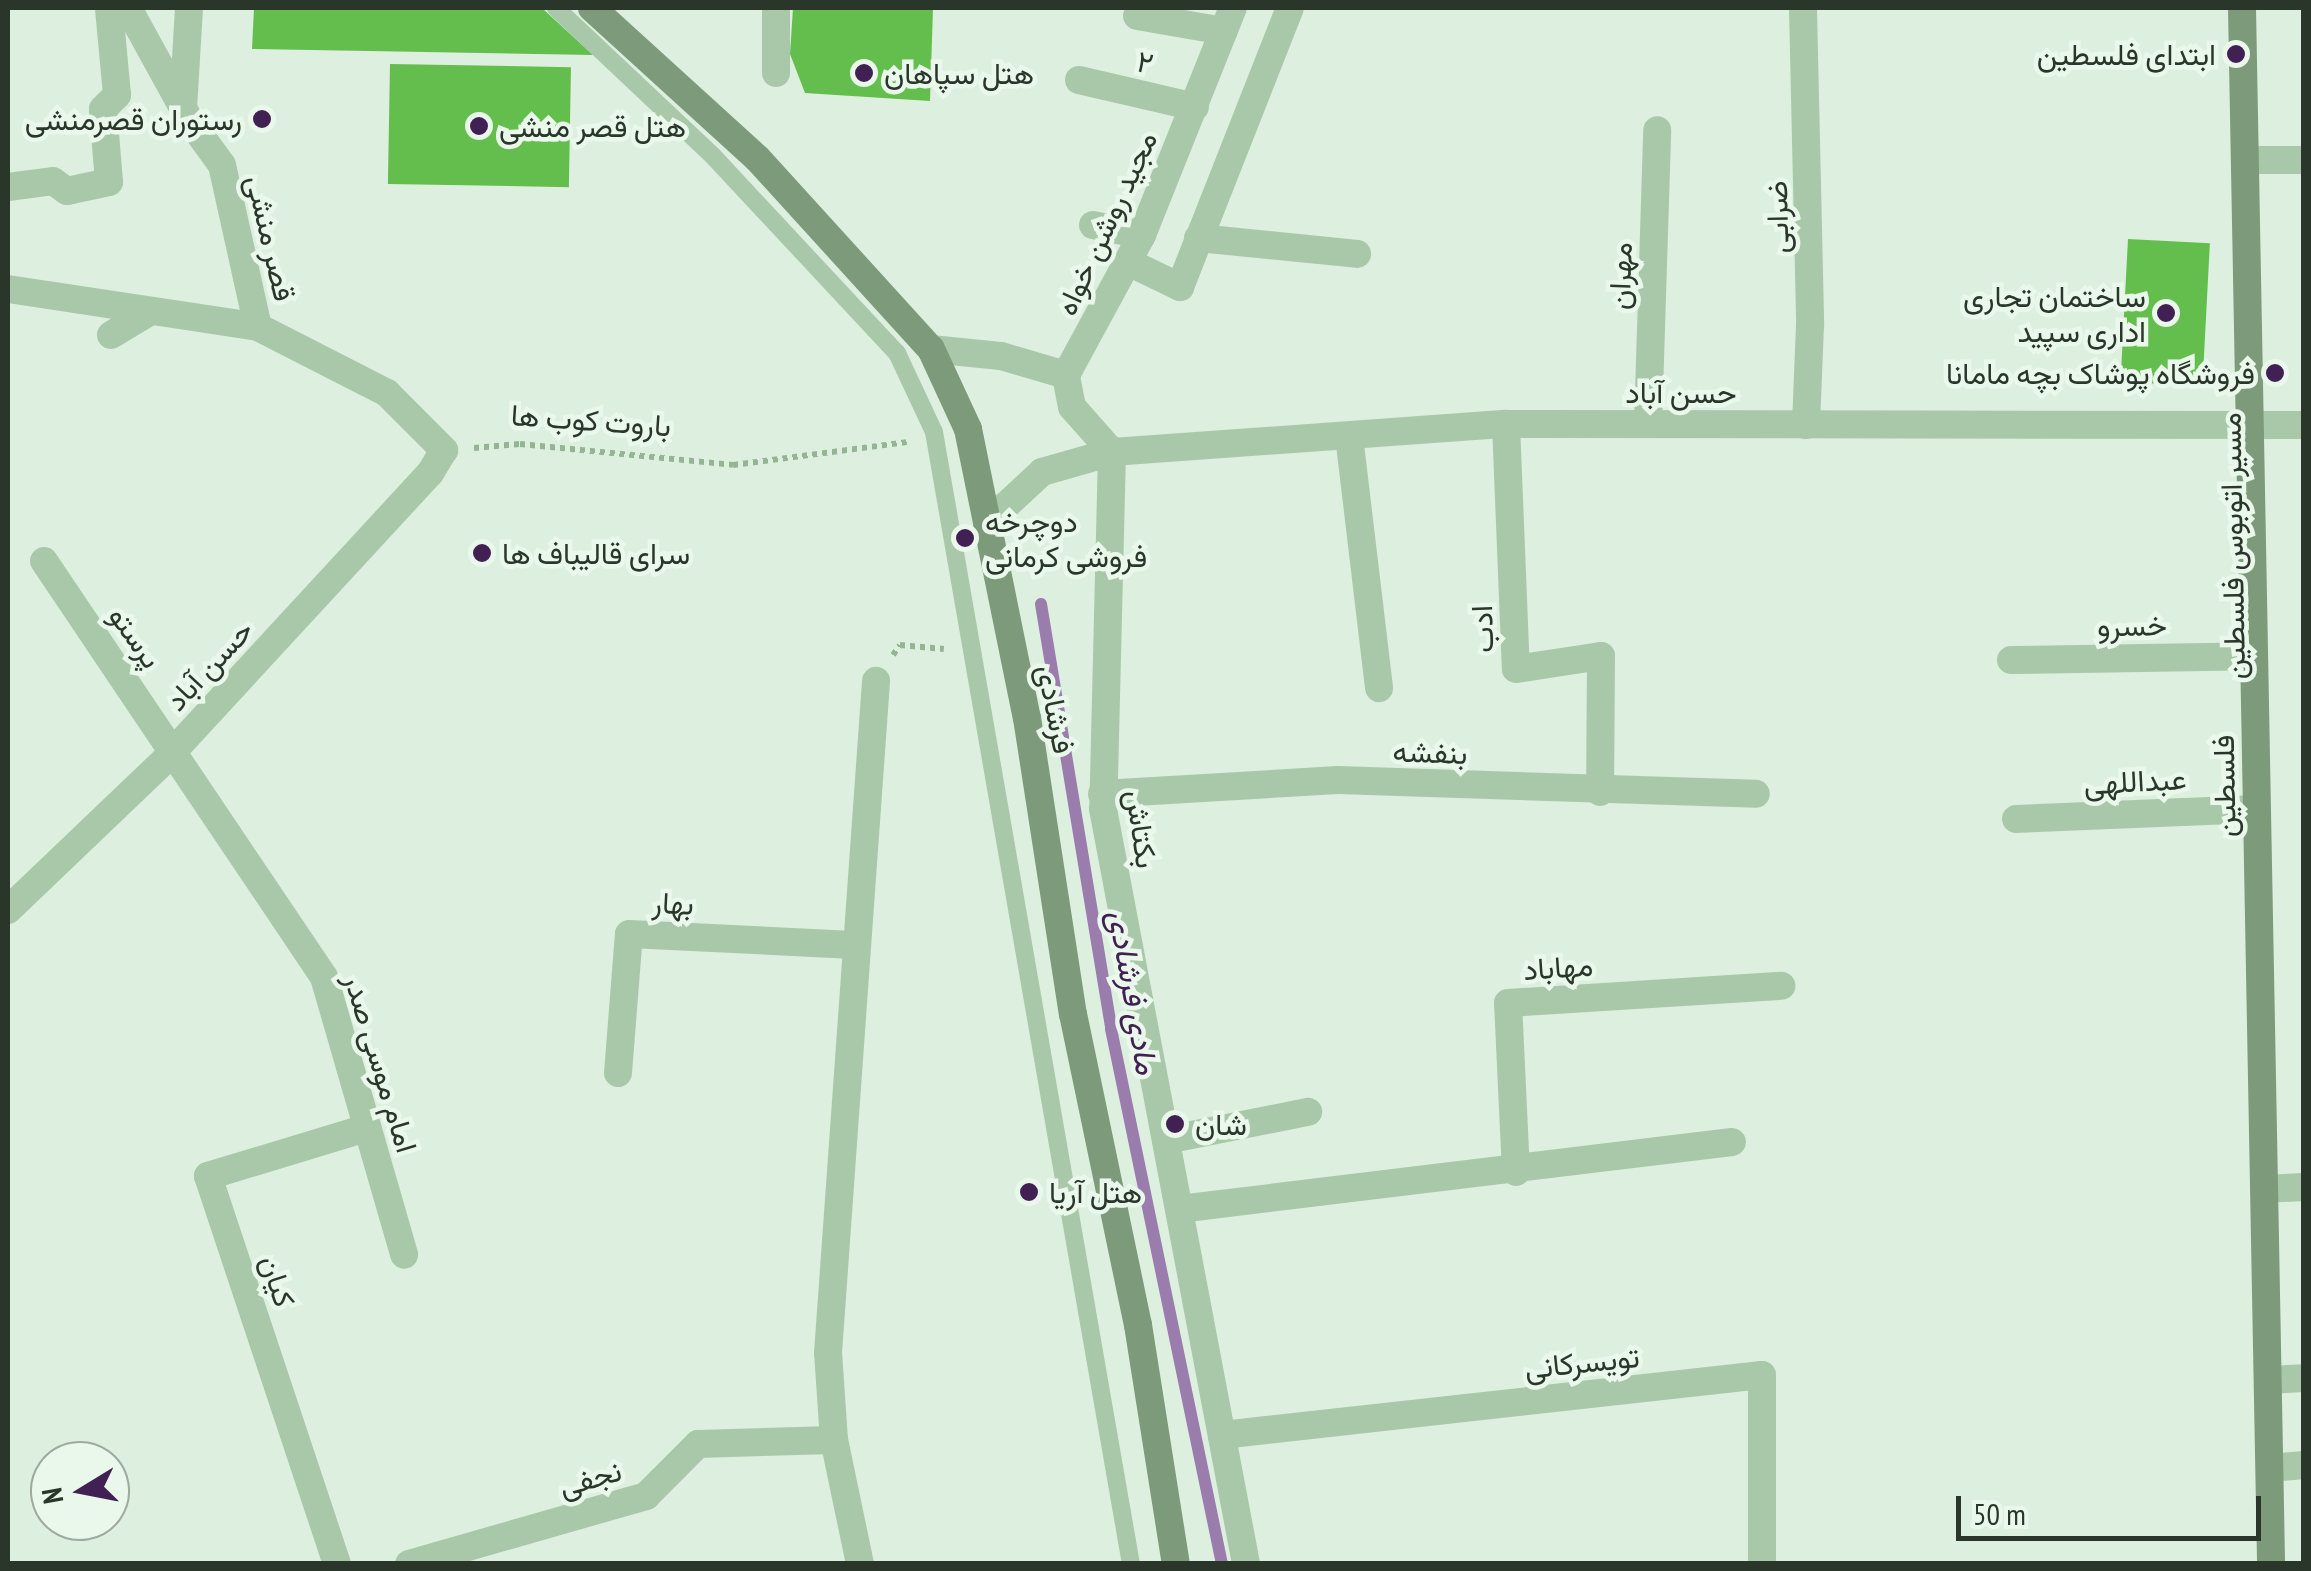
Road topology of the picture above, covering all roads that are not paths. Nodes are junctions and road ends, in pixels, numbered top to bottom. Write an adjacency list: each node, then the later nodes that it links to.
1 (109, 8): 20 (street)
2 (128, 8): 16 (street, قصر منشی)
3 (190, 8): 16 (street)
4 (556, 8): 73 (lane)
5 (592, 8): 30 (main road, فرشادی)
6 (776, 8): 13 (street)
7 (1290, 8): 23 (street)
8 (1803, 8): 34 (street, ضرابی)
9 (2242, 8): 18 (main road, فلسطین)
10 (2250, 8): 18 (lane)
11 (1137, 16): 12 (street)
12 (1228, 19): 15 (street, مجید روشن خواه)
13 (776, 73)
14 (1080, 80): 15 (street, ۲)
15 (1195, 106): 22 (street, مجید روشن خواه)
16 (183, 109): 28 (street, قصر منشی)
17 (1658, 130): 33 (street, مهران)
18 (2249, 160): 19 (street); 35 (main road, فلسطین)
19 (2304, 160)
20 (8, 187)
21 (1093, 225): 22 (street)
22 (1142, 235): 25 (street, مجید روشن خواه)
23 (1198, 238): 24 (street); 25 (street)
24 (1357, 254)
25 (1128, 262): 31 (street, مجید روشن خواه)
26 (8, 289): 27 (street)
27 (152, 312): 28 (street); 29 (street)
28 (258, 328): 45 (street, حسن آباد)
29 (111, 335)
30 (931, 349): 31 (street); 39 (main road, فرشادی)
31 (1066, 375): 38 (street)
32 (1506, 424): 33 (street, حسن آباد); 37 (street, حسن آباد); 46 (street, ادب)
33 (1648, 424): 34 (street, حسن آباد)
34 (1806, 424): 35 (street, حسن آباد)
35 (2254, 424): 36 (street, حسن آباد); 41 (main road, فلسطین); 61 (lane, مسیر اتوبوس فلسطین)
36 (2304, 425)
37 (1349, 436): 38 (street, حسن آباد); 44 (street)
38 (1112, 452): 39 (street, حسن آباد); 47 (street, بکتاش)
39 (988, 522): 74 (main road, فرشادی)
40 (44, 561): 45 (street, پرستو)
41 (2254, 656): 42 (street, خسرو); 49 (main road, فلسطین)
42 (2011, 660)
43 (876, 681): 52 (street)
44 (1379, 688)
45 (175, 749): 51 (street, حسن آباد); 56 (street, امام موسی صدر)
46 (1600, 792): 47 (street, بنفشه); 48 (street, بنفشه)
47 (1102, 794): 57 (street, بکتاش)
48 (1756, 794)
49 (2257, 808): 50 (street, عبداللهی); 61 (main road, فلسطین)
50 (2016, 819)
51 (8, 910)
52 (854, 945): 54 (street, بهار); 67 (street)
53 (1781, 986): 59 (street, مهاباد)
54 (618, 1073)
55 (1308, 1112): 57 (street)
56 (366, 1128): 63 (street, امام موسی صدر); 70 (street, کیان)
57 (1166, 1140): 62 (street, بکتاش)
58 (1732, 1142): 59 (street)
59 (1516, 1172): 62 (street)
60 (2304, 1187): 61 (street)
61 (2268, 1189): 65 (main road, فلسطین)
62 (1179, 1209): 66 (street, بکتاش)
63 (404, 1256)
64 (2304, 1378): 65 (street)
65 (2271, 1380): 69 (main road, فلسطین); 77 (lane)
66 (1222, 1436): 75 (street, بکتاش); 76 (street, تویسرکانی)
67 (834, 1440): 71 (street, نجفی); 72 (street)
68 (2304, 1465): 69 (street)
69 (2270, 1468): 77 (main road, فلسطین)
70 (338, 1564)
71 (409, 1564)
72 (860, 1564)
73 (1132, 1564)
74 (1176, 1564)
75 (1246, 1564)
76 (1762, 1564)
77 (2274, 1564)

